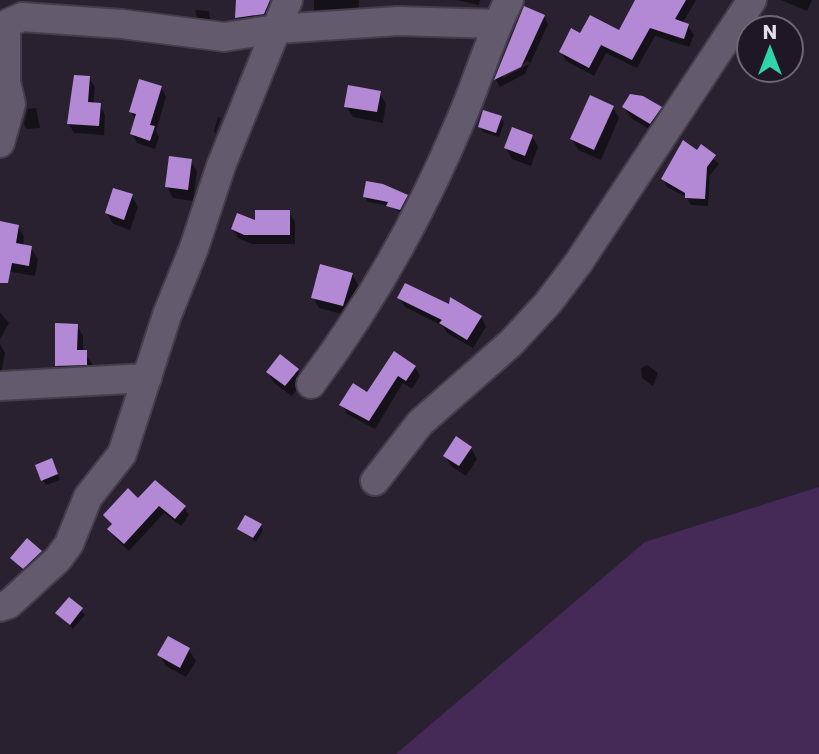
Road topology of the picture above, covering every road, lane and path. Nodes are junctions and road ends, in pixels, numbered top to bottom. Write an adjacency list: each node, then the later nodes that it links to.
1 (288, 0): 5 (street)
2 (752, 0): 10 (street)
3 (503, 12): 5 (street); 8 (street)
4 (3, 27): 5 (street); 6 (street)
5 (277, 29): 7 (street)
6 (0, 143)
7 (147, 379): 9 (street); 11 (street)
8 (311, 384)
9 (0, 386)
10 (375, 481)
11 (0, 607)

